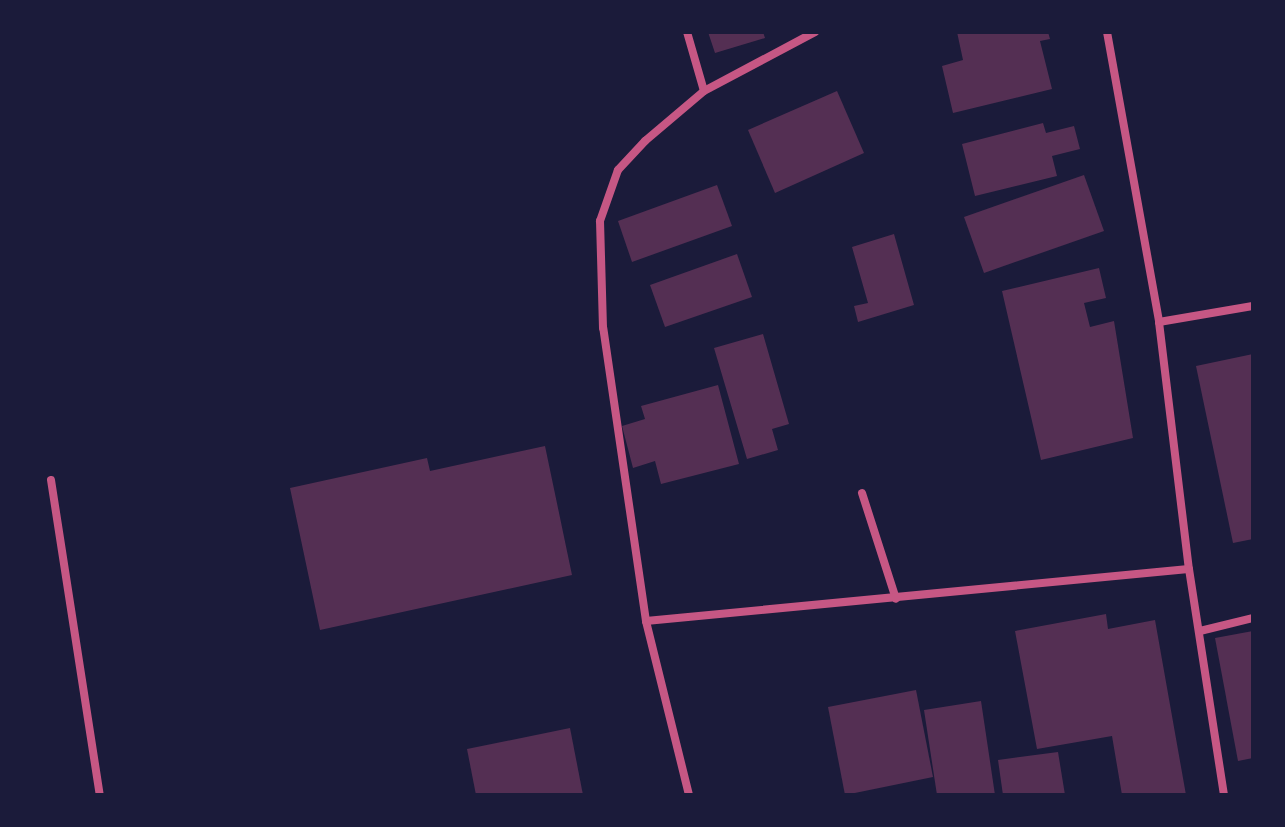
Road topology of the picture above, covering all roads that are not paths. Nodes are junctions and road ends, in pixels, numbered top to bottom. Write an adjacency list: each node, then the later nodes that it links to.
1 (687, 32): 4 (street)
2 (815, 32): 4 (street)
3 (1107, 32): 6 (street)
4 (704, 91): 12 (street)
5 (1253, 306): 6 (street)
6 (1159, 322): 9 (street)
7 (51, 480): 14 (street)
8 (862, 493): 10 (street)
9 (1189, 569): 10 (street); 13 (street)
10 (896, 599): 12 (street)
11 (1253, 618): 13 (street)
12 (646, 621): 15 (street)
13 (1200, 631): 16 (street)
14 (100, 795)
15 (689, 795)
16 (1224, 795)

